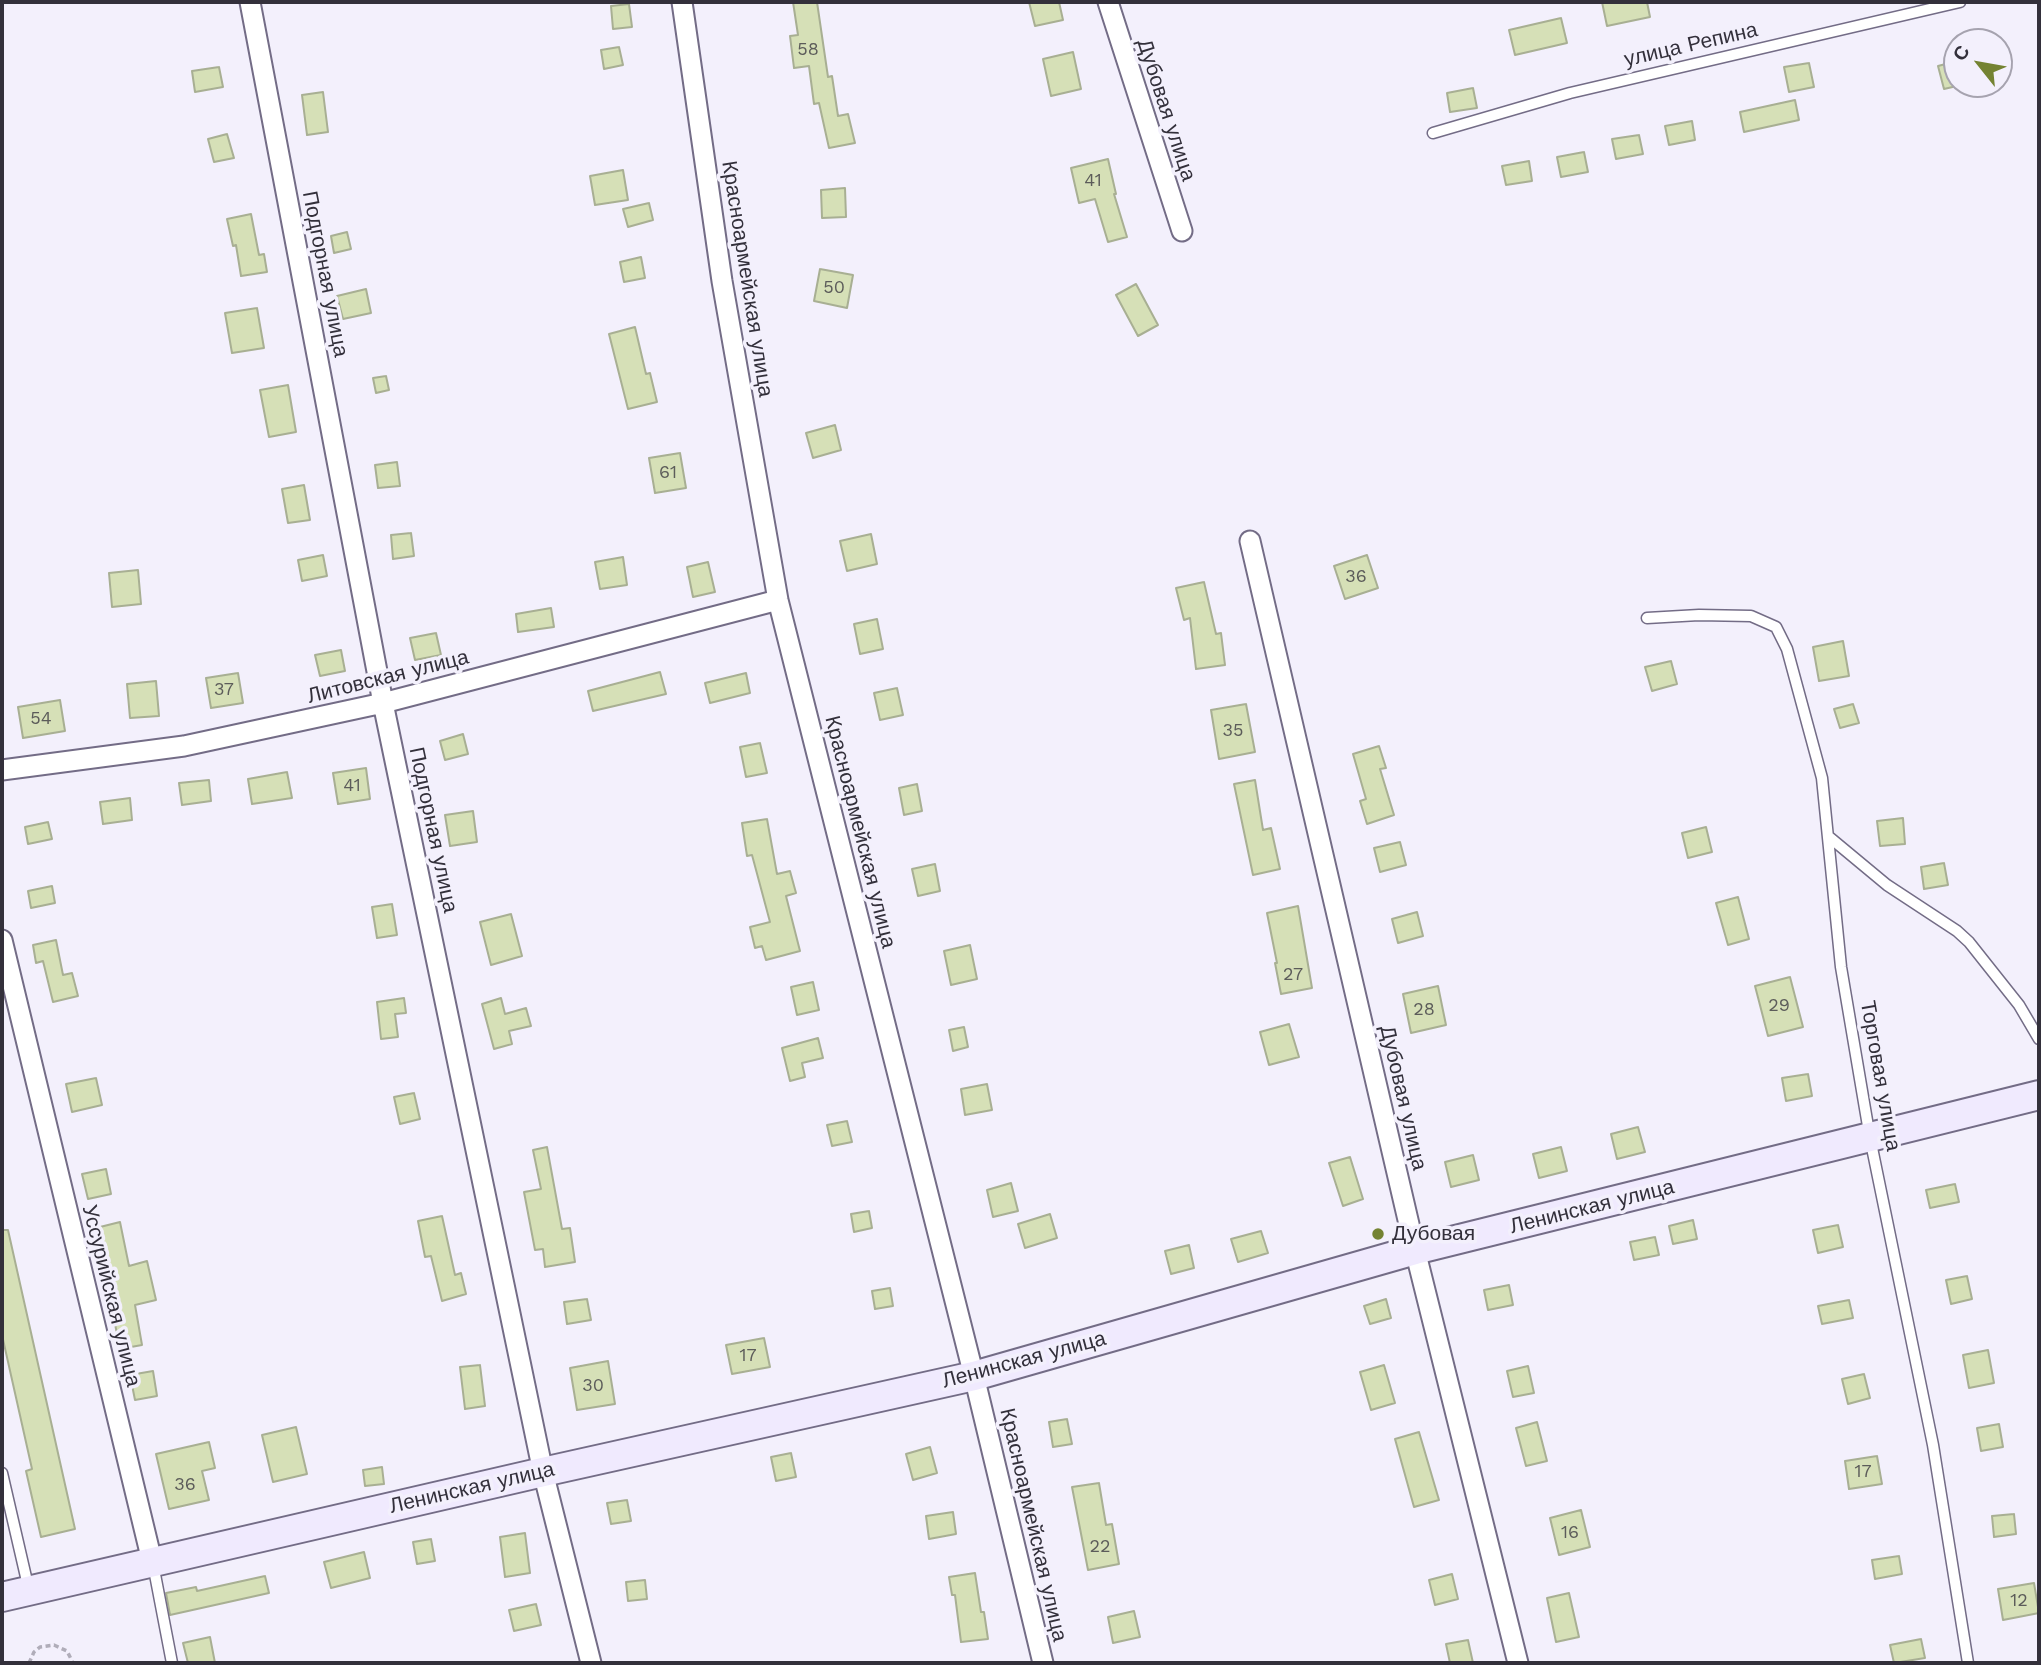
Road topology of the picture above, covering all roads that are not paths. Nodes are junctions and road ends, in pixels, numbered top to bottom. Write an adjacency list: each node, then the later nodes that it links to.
1 (250, 2): 10 (street, Подгорная улица)
2 (682, 2): 8 (street, Красноармейская улица)
3 (1108, 2): 6 (street, Дубовая улица)
4 (1960, 2): 5 (lane, улица Репина)
5 (1433, 133)
6 (1182, 231)
7 (1250, 541): 17 (street, Дубовая улица)
8 (778, 600): 10 (street, Литовская улица); 18 (street, Красноармейская улица)
9 (1647, 618): 12 (lane, Торговая улица)
10 (383, 703): 11 (street, Литовская улица); 19 (street, Подгорная улица)
11 (2, 770)
12 (1828, 836): 14 (lane); 16 (lane, Торговая улица)
13 (2, 940): 21 (street, Уссурийская улица)
14 (2039, 1039)
15 (2039, 1096): 16 (main road, Ленинская улица)
16 (1870, 1138): 17 (main road, Ленинская улица); 28 (lane, Торговая улица)
17 (1415, 1250): 18 (main road, Ленинская улица); 27 (street, Дубовая улица)
18 (974, 1376): 19 (main road, Ленинская улица); 26 (street, Красноармейская улица)
19 (542, 1472): 21 (main road, Ленинская улица); 25 (street, Подгорная улица)
20 (2, 1473): 22 (lane)
21 (152, 1561): 22 (main road, Ленинская улица); 24 (lane, Уссурийская улица)
22 (29, 1590): 23 (main road, Ленинская улица)
23 (2, 1597)
24 (172, 1663)
25 (591, 1663)
26 (1043, 1663)
27 (1518, 1663)
28 (1968, 1663)

